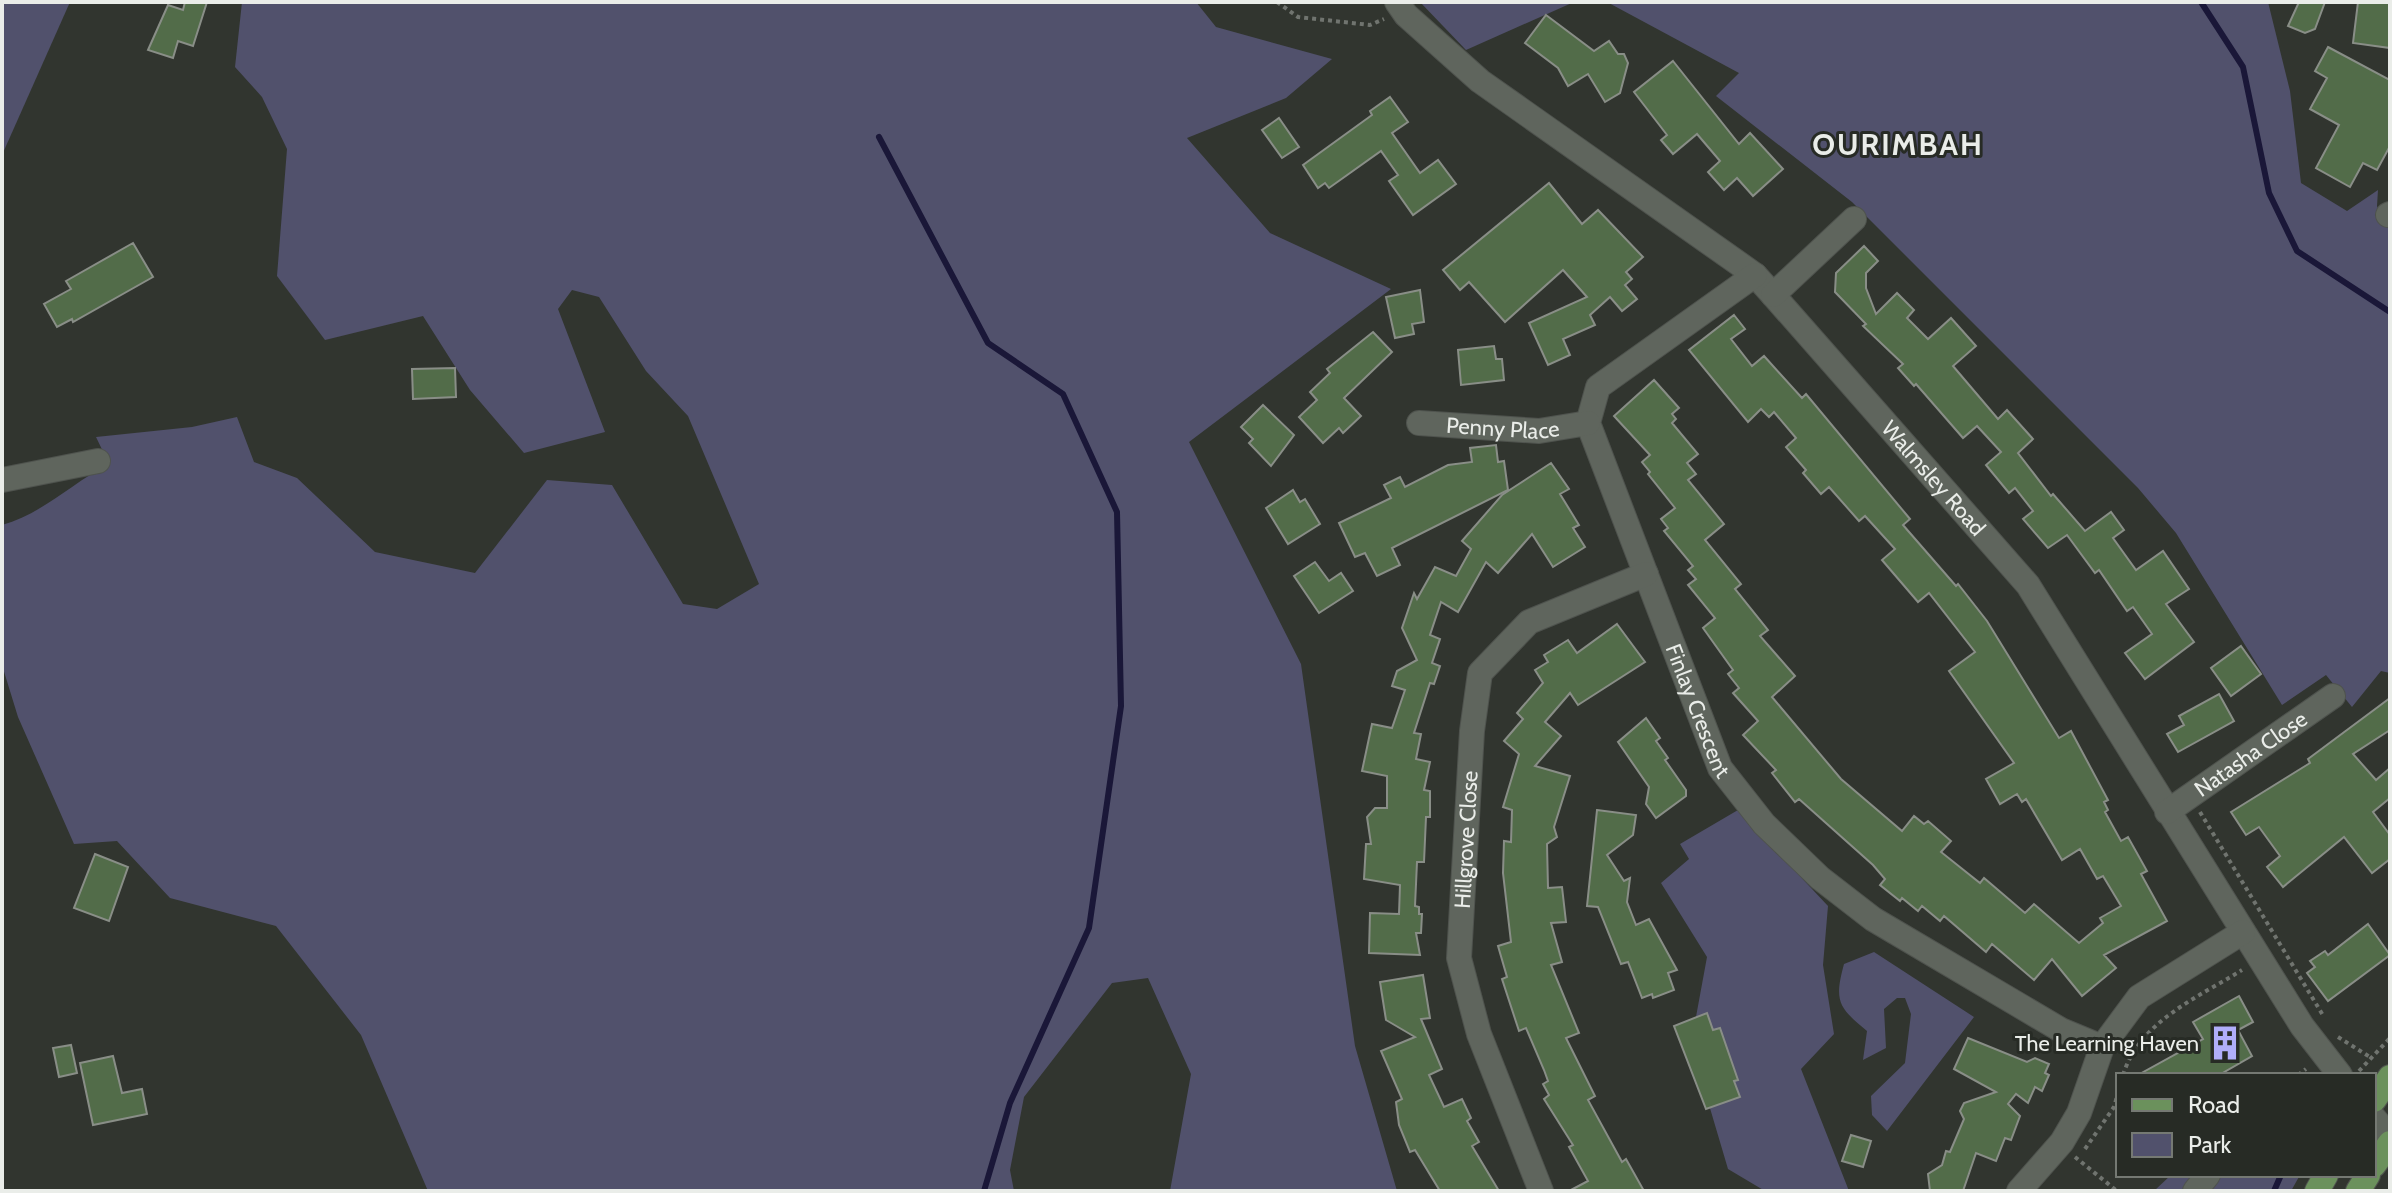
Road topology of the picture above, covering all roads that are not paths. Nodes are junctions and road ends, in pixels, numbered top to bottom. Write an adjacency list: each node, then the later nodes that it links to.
1 (1400, 6): 3 (street, Walmsley Road)
2 (1854, 219): 4 (street)
3 (1755, 275): 4 (street, Walmsley Road); 6 (street)
4 (1773, 295): 11 (street, Walmsley Road)
5 (1419, 423): 6 (street, Penny Place)
6 (1588, 423): 9 (street, Finlay Crescent)
7 (98, 461): 8 (street)
8 (2, 480)
9 (1646, 574): 13 (street, Finlay Crescent); 21 (street, Hillgrove Close)
10 (2333, 696): 11 (street, Natasha Close)
11 (2167, 812): 12 (street, Walmsley Road)
12 (2243, 932): 13 (street); 14 (street, Walmsley Road)
13 (2102, 1047): 22 (street)
14 (2321, 1072)
15 (2390, 1077): 16 (main road)
16 (2376, 1097)
17 (2376, 1120): 18 (street)
18 (2390, 1137)
19 (2390, 1143): 20 (main road)
20 (2376, 1162)
21 (1541, 1191)
22 (2019, 1191)

